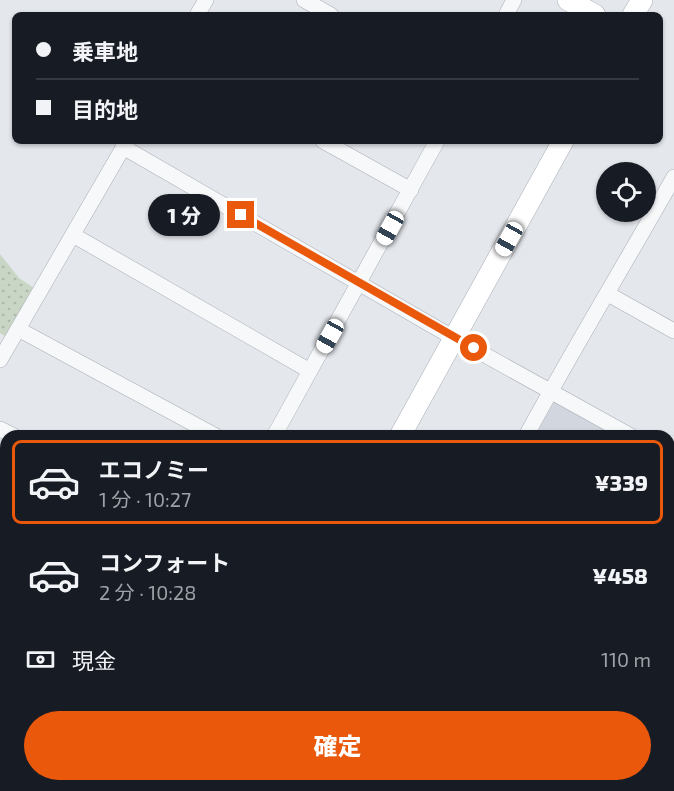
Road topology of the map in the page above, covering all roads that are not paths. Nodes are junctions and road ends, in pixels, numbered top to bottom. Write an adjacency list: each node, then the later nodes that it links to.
1 (304, 0): 3 (street)
2 (568, 0): 4 (street)
3 (326, 12)
4 (590, 12)
5 (125, 144): 12 (street); 13 (street)
6 (328, 144): 10 (street)
7 (435, 144): 10 (street)
8 (561, 144): 17 (street)
9 (674, 177): 11 (street)
10 (411, 190): 13 (street)
11 (667, 204): 14 (street)
12 (73, 235): 15 (street); 19 (street)
13 (359, 284): 17 (street); 19 (street)
14 (608, 294): 16 (street); 20 (street)
15 (18, 329): 18 (street); 21 (street)
16 (674, 331)
17 (454, 338): 20 (street); 23 (street)
18 (0, 360)
19 (310, 371): 22 (street)
20 (551, 391): 24 (street); 25 (street)
21 (205, 430)
22 (277, 430)
23 (403, 430)
24 (529, 430)
25 (620, 430)

